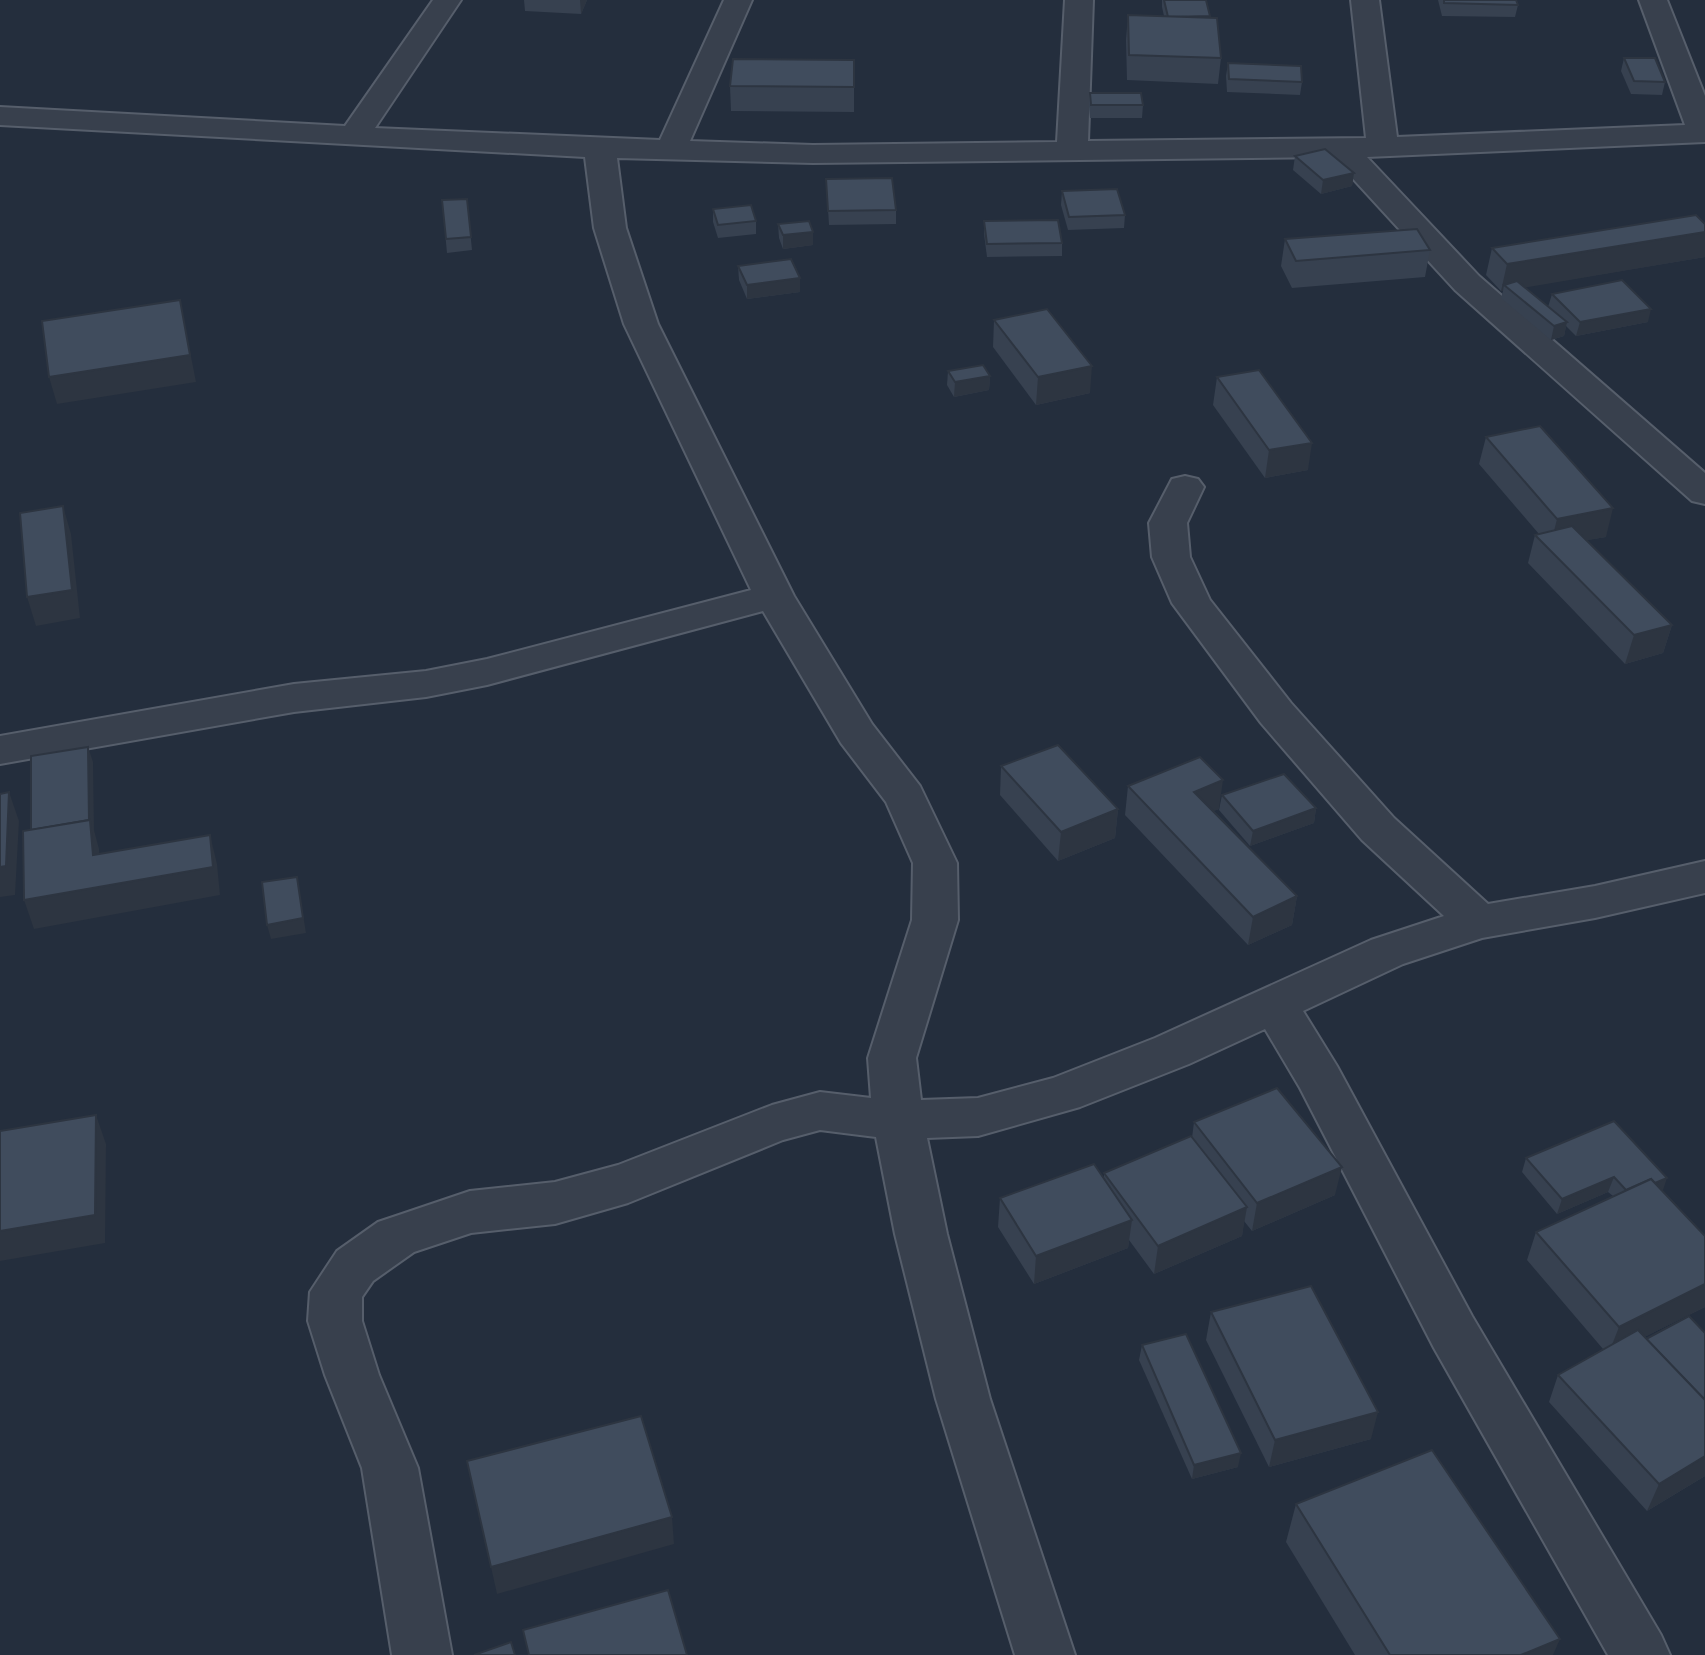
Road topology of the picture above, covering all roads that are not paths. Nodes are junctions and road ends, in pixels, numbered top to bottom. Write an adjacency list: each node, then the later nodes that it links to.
1 (447, 0): 8 (street)
2 (738, 0): 12 (street)
3 (1079, 0): 13 (street)
4 (1365, 0): 9 (street)
5 (1653, 0): 7 (street)
6 (0, 116): 8 (street)
7 (1704, 133): 9 (street)
8 (353, 137): 11 (street)
9 (1383, 147): 10 (street)
10 (1342, 148): 13 (street); 15 (street)
11 (600, 149): 12 (street); 16 (street)
12 (670, 152): 13 (street)
13 (1072, 153)
14 (1185, 487): 19 (street)
15 (1705, 493)
16 (774, 596): 17 (street); 21 (street)
17 (0, 750)
18 (1705, 877): 19 (street)
19 (1479, 922): 20 (street)
20 (1275, 1005): 21 (street); 24 (street)
21 (898, 1120): 22 (street); 23 (street)
22 (422, 1655)
23 (1045, 1655)
24 (1640, 1655)

